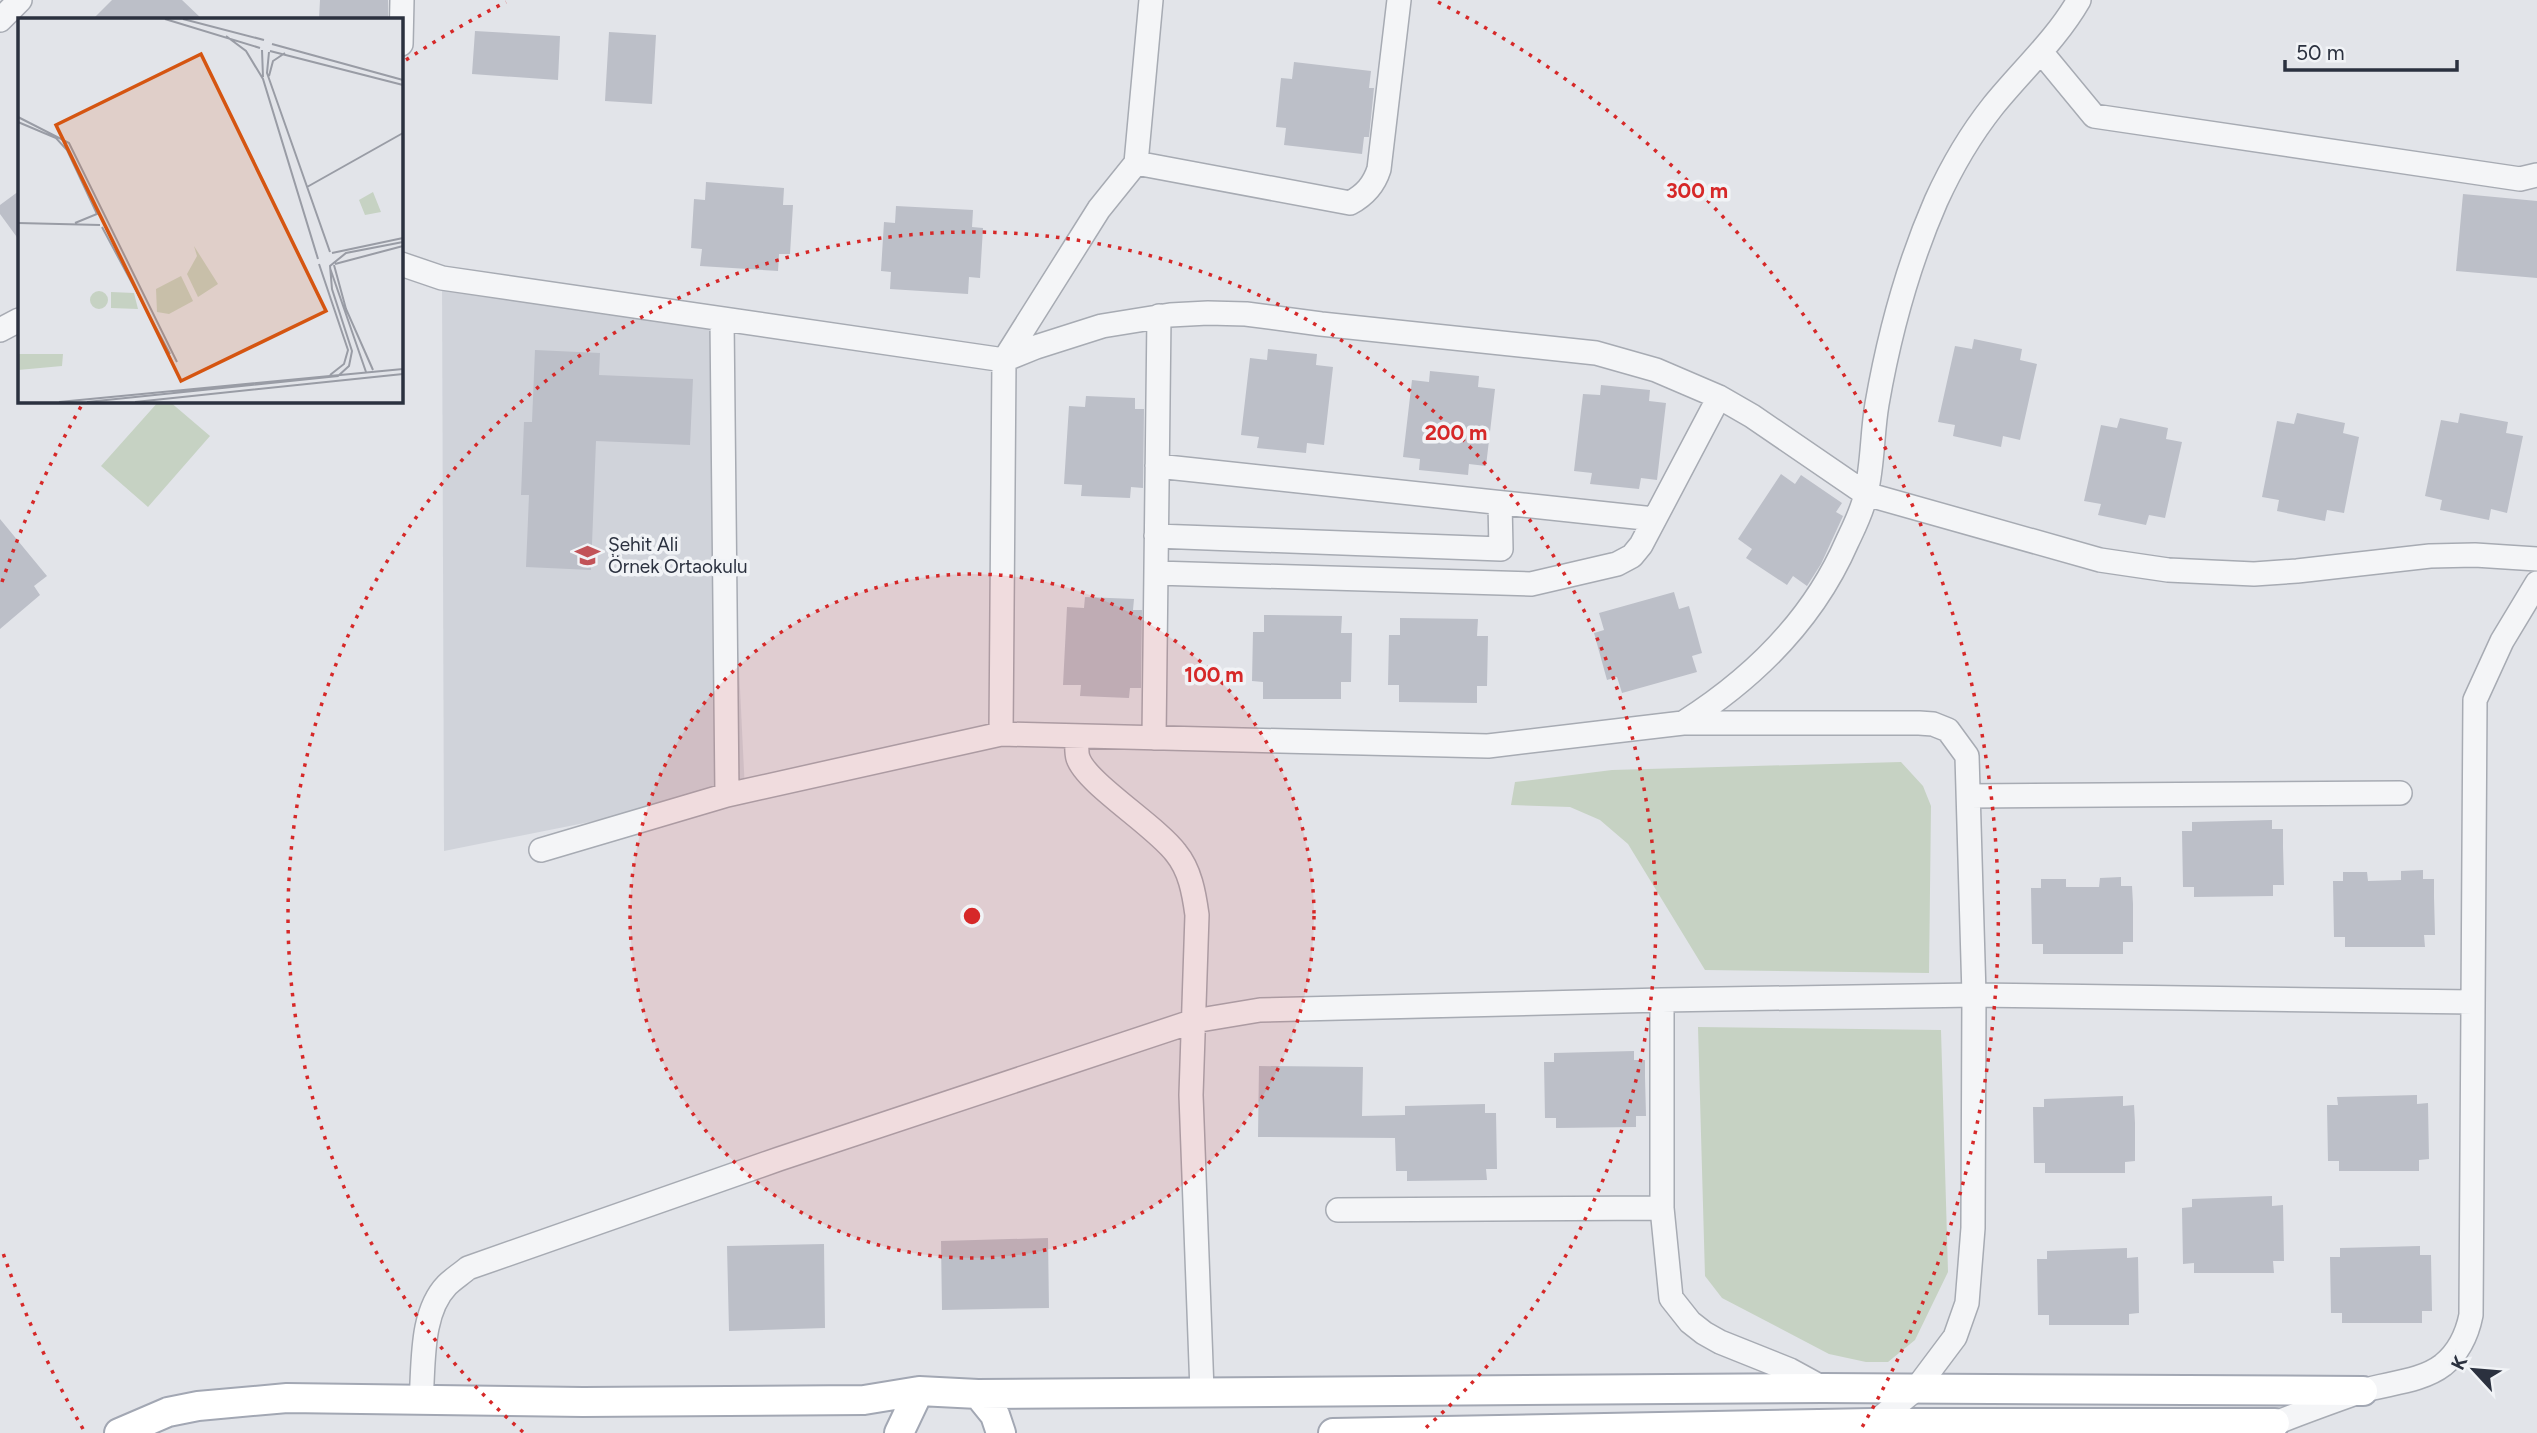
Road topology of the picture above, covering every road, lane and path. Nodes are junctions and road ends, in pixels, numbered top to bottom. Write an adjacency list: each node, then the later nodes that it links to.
1 (20, 0): 7 (street)
2 (402, 0): 6 (street)
3 (1150, 0): 9 (street)
4 (1399, 0): 9 (street)
5 (2079, 0): 8 (street)
6 (402, 18)
7 (0, 20)
8 (2042, 53): 10 (street); 17 (street)
9 (1136, 163): 14 (street)
10 (2537, 175)
11 (402, 264): 13 (street)
12 (1159, 316): 14 (street); 15 (street); 16 (street)
13 (723, 319): 14 (street); 29 (street)
14 (1004, 360): 25 (street)
15 (1719, 397): 17 (street); 19 (street)
16 (1157, 466): 18 (street); 20 (street)
17 (1866, 494): 21 (street); 24 (street)
18 (1500, 503): 19 (street); 20 (street)
19 (1654, 519): 22 (street)
20 (1156, 536): 22 (street)
21 (2537, 559)
22 (1156, 573): 27 (street)
23 (2537, 583): 34 (street)
24 (1683, 723): 27 (street); 30 (street)
25 (1001, 734): 26 (street); 29 (street)
26 (1077, 736): 27 (street); 35 (street)
27 (1154, 738)
28 (2400, 793): 30 (street)
29 (727, 795): 31 (street)
30 (1969, 796): 32 (street)
31 (541, 850)
32 (1974, 995): 33 (street); 34 (street); 39 (street)
33 (1662, 1000): 35 (street); 36 (street)
34 (2473, 1002): 42 (street)
35 (1194, 1021): 41 (street); 44 (street)
36 (1662, 1208): 37 (street); 38 (street)
37 (1338, 1210)
38 (1823, 1388): 39 (main road); 41 (main road)
39 (1916, 1388): 42 (main road); 45 (street)
40 (919, 1391): 43 (main road); 44 (main road); 48 (main road)
41 (1202, 1391): 43 (main road)
42 (2364, 1391): 46 (street)
43 (978, 1394): 49 (main road)
44 (421, 1400): 47 (main road)
45 (1868, 1428): 46 (main road); 50 (main road)
46 (2264, 1428)
47 (119, 1433)
48 (899, 1433)
49 (1001, 1433)
50 (1333, 1433)

